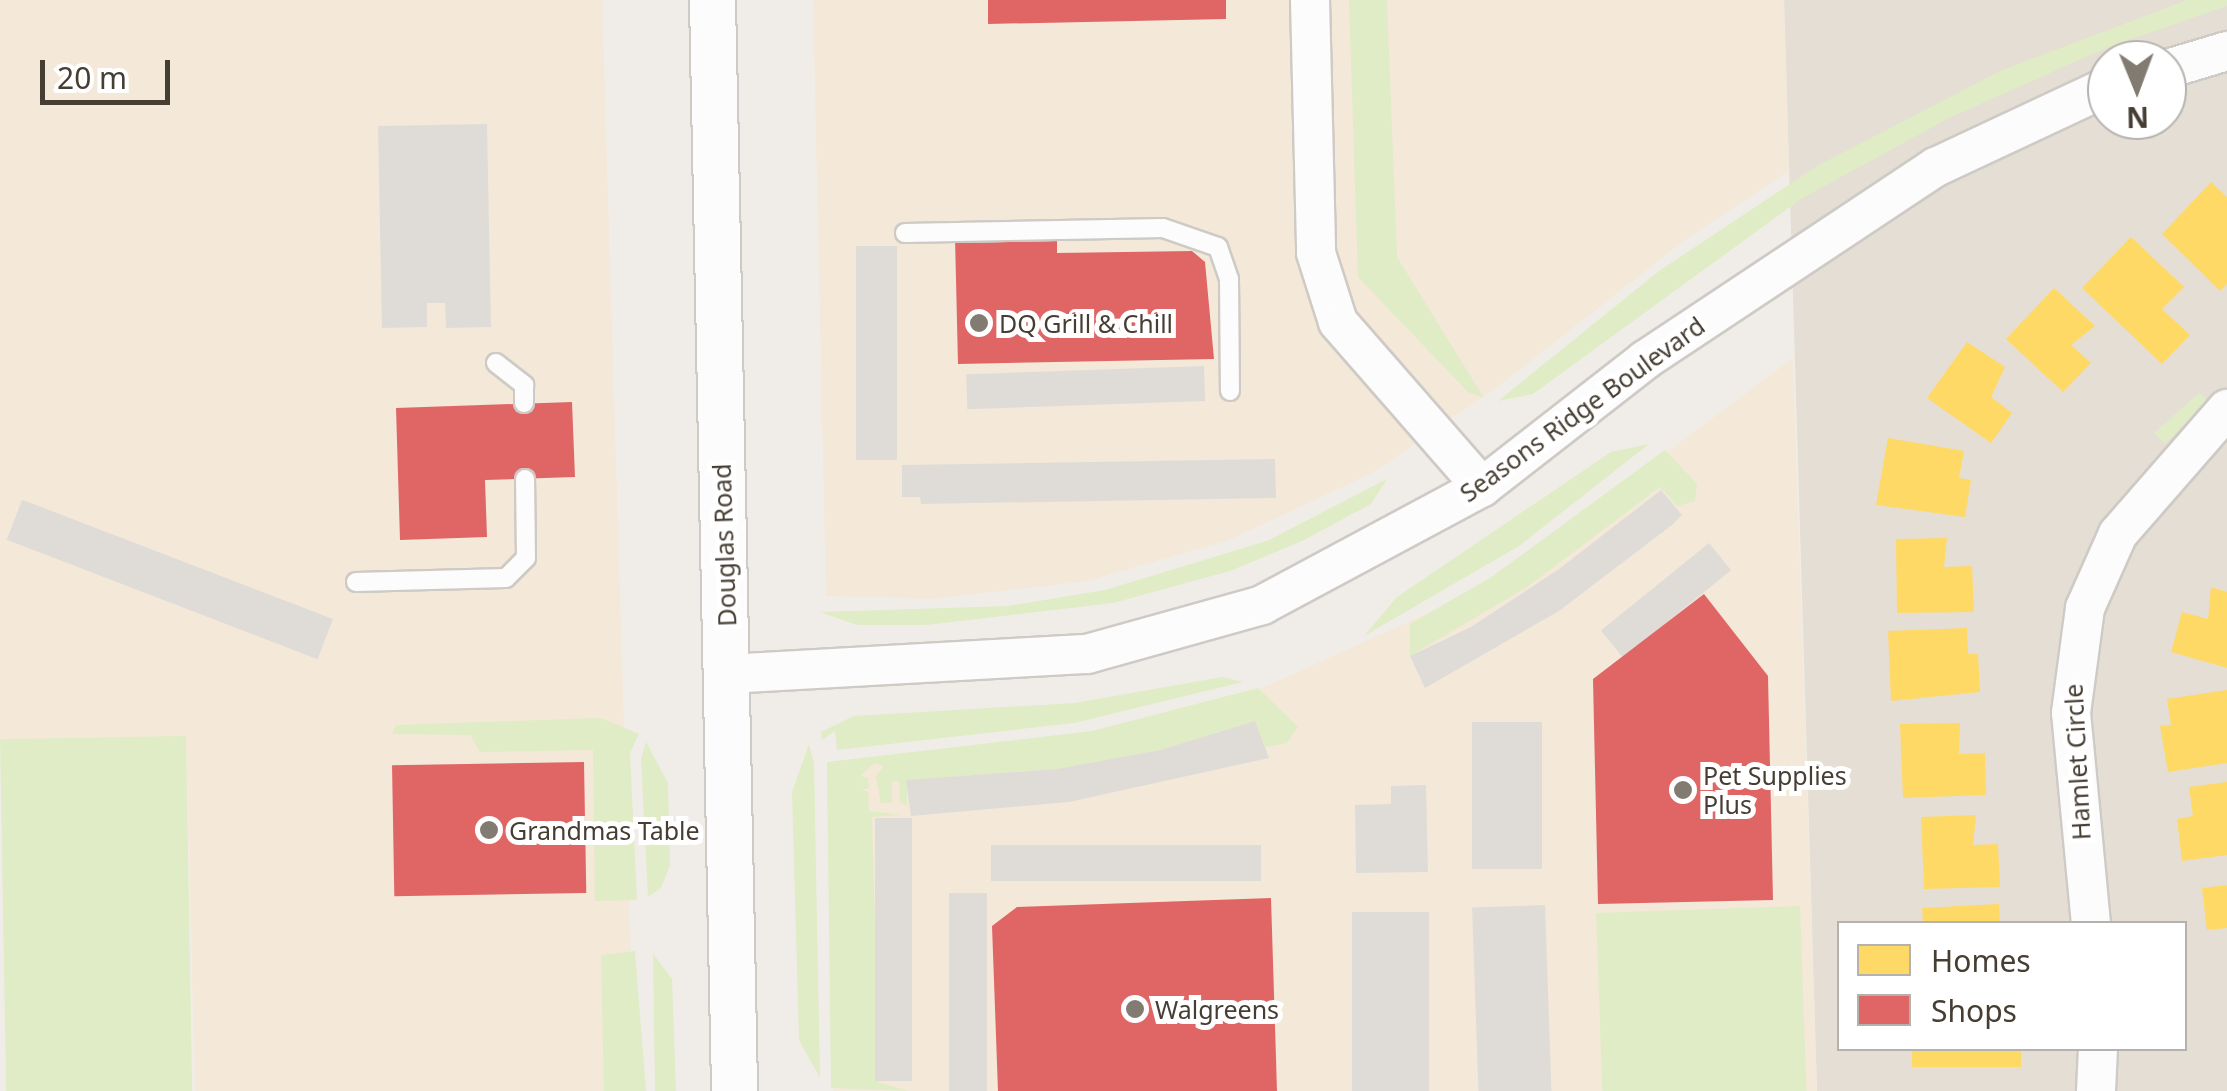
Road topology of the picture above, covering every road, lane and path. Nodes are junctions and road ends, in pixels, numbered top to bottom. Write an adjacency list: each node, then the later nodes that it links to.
1 (712, 0): 14 (street, Douglas Road)
2 (1310, 0): 12 (street)
3 (2227, 51): 4 (street)
4 (2187, 63)
5 (2087, 96): 12 (street, Seasons Ridge Boulevard)
6 (905, 233): 8 (lane)
7 (496, 363): 9 (lane)
8 (1230, 391)
9 (524, 403)
10 (2227, 409): 15 (street, Hamlet Circle)
11 (525, 479): 13 (lane)
12 (1482, 486): 14 (street, Seasons Ridge Boulevard)
13 (356, 582)
14 (728, 674): 17 (street, Douglas Road)
15 (2091, 921)
16 (2098, 1051): 18 (street)
17 (734, 1091)
18 (2096, 1091)

